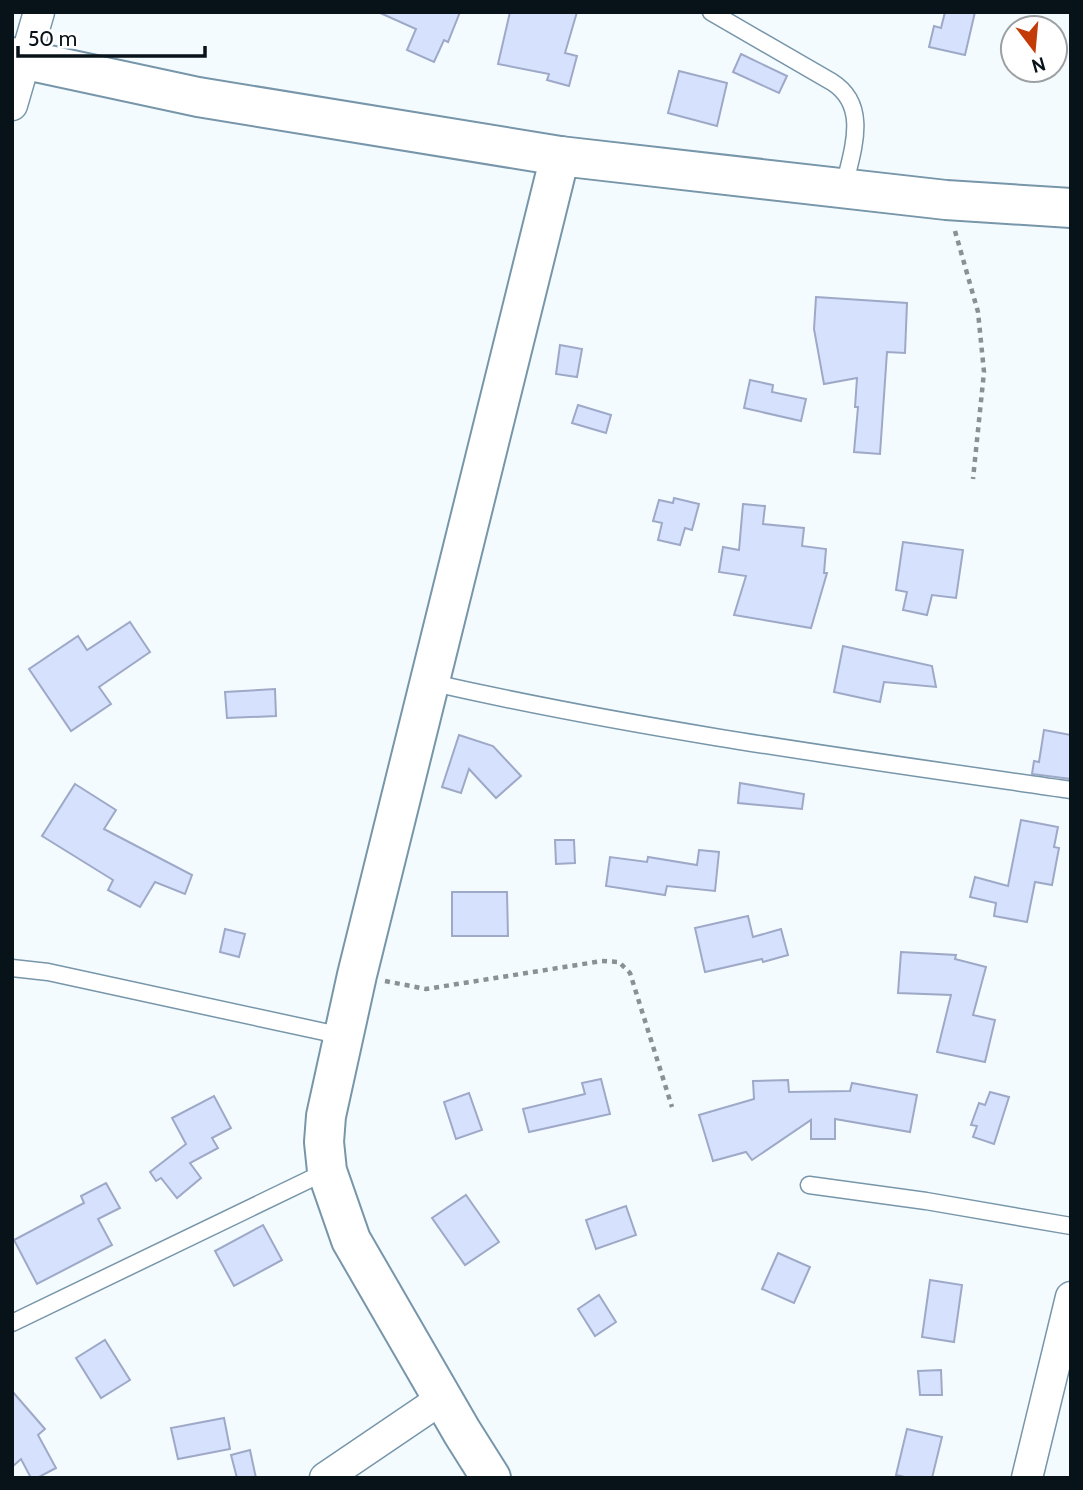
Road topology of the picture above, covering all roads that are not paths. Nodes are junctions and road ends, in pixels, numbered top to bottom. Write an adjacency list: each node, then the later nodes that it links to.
1 (39, 12): 3 (street)
2 (711, 12): 6 (lane)
3 (18, 59): 4 (street); 5 (street)
4 (12, 105)
5 (560, 156): 6 (street); 8 (street)
6 (844, 187): 7 (street)
7 (1071, 208)
8 (429, 682): 9 (lane); 11 (street)
9 (1071, 790)
10 (12, 968): 11 (lane)
11 (343, 1036): 12 (street)
12 (327, 1171): 16 (lane); 17 (street)
13 (810, 1185): 14 (lane)
14 (1071, 1226)
15 (1071, 1297): 20 (street)
16 (12, 1323)
17 (443, 1398): 18 (street); 19 (street)
18 (325, 1478)
19 (491, 1478)
20 (1027, 1478)

